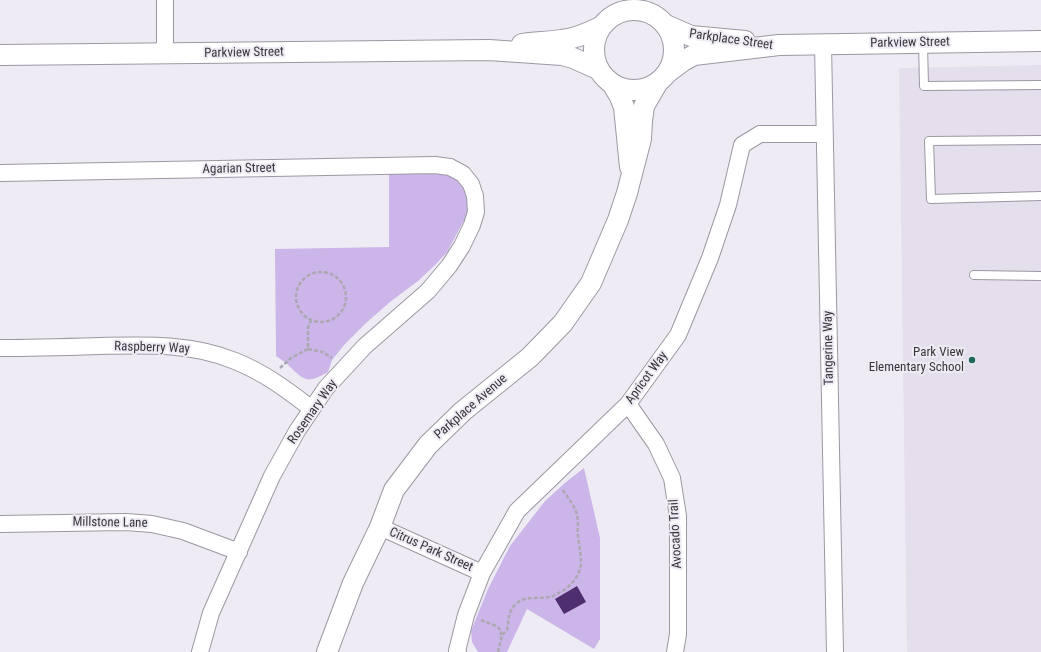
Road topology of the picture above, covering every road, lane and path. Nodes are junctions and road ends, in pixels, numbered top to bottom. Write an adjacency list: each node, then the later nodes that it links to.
1 (165, 0): 10 (street)
2 (618, 0): 4 (street)
3 (657, 14): 4 (street); 8 (street, Parkplace Street); 13 (street)
4 (603, 23): 9 (street); 12 (street)
5 (1041, 41): 6 (street, Parkview Street)
6 (922, 43): 7 (street, Parkview Street); 15 (lane)
7 (823, 45): 8 (street, Parkview Street); 16 (street, Tangerine Way)
8 (779, 46): 13 (street, Parkplace Street)
9 (488, 50): 10 (street, Parkview Street); 12 (street)
10 (165, 53): 11 (street, Parkview Street)
11 (0, 55)
12 (598, 70): 14 (street)
13 (663, 78): 14 (street); 19 (street, Parkplace Avenue)
14 (613, 85): 19 (street, Parkplace Avenue)
15 (1041, 85)
16 (825, 134): 29 (street, Apricot Way); 43 (street, Tangerine Way)
17 (1041, 140): 21 (lane)
18 (0, 173): 20 (street, Agarian Street)
19 (631, 175): 33 (street, Parkplace Avenue)
20 (471, 184): 27 (street, Rosemary Way)
21 (1041, 196)
22 (974, 275): 23 (lane)
23 (1041, 276)
24 (311, 320): 24 (path); 26 (path)
25 (0, 348): 28 (street, Raspberry Way)
26 (308, 349): 27 (path); 28 (path)
27 (345, 368): 30 (street, Rosemary Way)
28 (269, 377): 30 (street, Raspberry Way)
29 (628, 404): 31 (street, Apricot Way); 42 (street, Avocado Trail)
30 (312, 409): 34 (street, Rosemary Way)
31 (553, 477): 35 (street, Apricot Way); 37 (path)
32 (0, 524): 34 (street, Millstone Lane)
33 (380, 527): 35 (street, Citrus Park Street); 39 (street, Parkplace Avenue)
34 (239, 552): 38 (street, Rosemary Way)
35 (482, 574): 36 (street, Apricot Way)
36 (466, 616): 37 (path); 40 (street, Apricot Way)
37 (502, 635): 41 (path)
38 (200, 652)
39 (327, 652)
40 (458, 652)
41 (498, 652)
42 (675, 652)
43 (835, 652)

